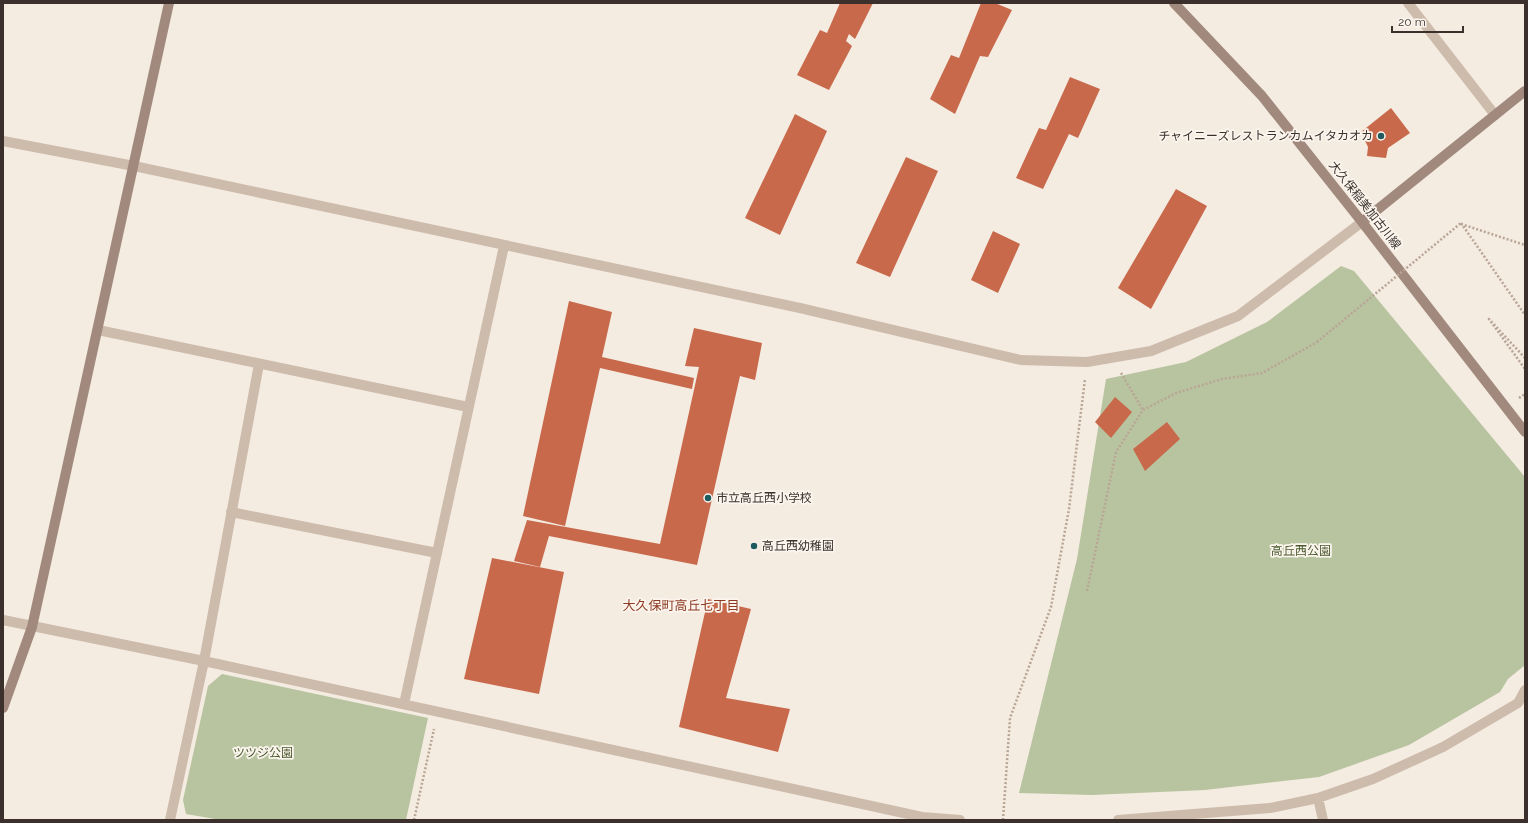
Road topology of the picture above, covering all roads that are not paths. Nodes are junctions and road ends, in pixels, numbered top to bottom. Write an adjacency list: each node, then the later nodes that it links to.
1 (169, 3): 7 (street)
2 (1174, 3): 8 (street, 大久保稲美加古川線)
3 (1408, 3): 5 (street)
4 (1525, 90): 5 (street)
5 (1495, 114): 8 (street)
6 (3, 141): 7 (street)
7 (134, 166): 9 (street); 10 (street)
8 (1362, 222): 9 (street); 13 (street, 大久保稲美加古川線)
9 (504, 246): 12 (street)
10 (98, 330): 11 (street); 17 (street)
11 (259, 364): 12 (street); 14 (street)
12 (468, 408): 15 (street)
13 (1525, 432)
14 (231, 512): 15 (street); 18 (street)
15 (437, 553): 21 (street)
16 (3, 620): 17 (street)
17 (32, 627): 18 (street); 22 (street)
18 (204, 661): 21 (street); 25 (street)
19 (1525, 690): 20 (street)
20 (1518, 703): 23 (street); 24 (street)
21 (404, 704): 26 (street)
22 (3, 708)
23 (1525, 711)
24 (1318, 798): 27 (street); 28 (street)
25 (171, 820)
26 (960, 820)
27 (1118, 820)
28 (1323, 820)

